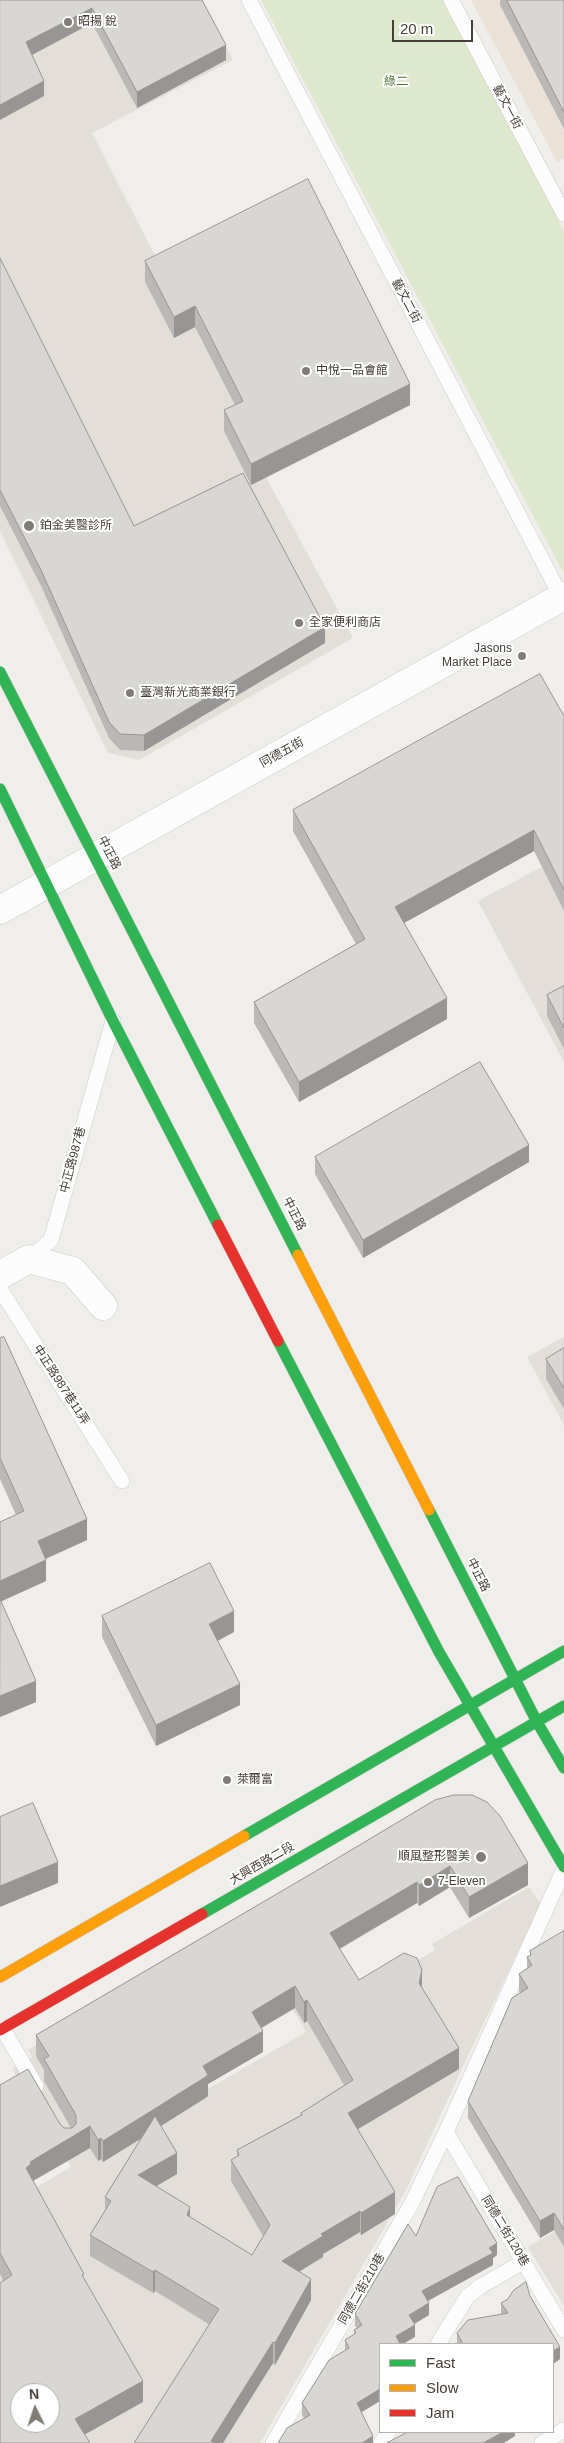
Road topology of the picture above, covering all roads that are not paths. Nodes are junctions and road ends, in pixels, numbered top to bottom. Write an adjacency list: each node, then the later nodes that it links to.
1 (249, 0): 4 (lane, 藝文二街)
2 (451, 0): 3 (lane, 藝文一街)
3 (564, 214)
4 (563, 599): 7 (street, 同德五街)
5 (0, 672): 7 (street, 中正路)
6 (0, 789): 8 (street)
7 (95, 856): 8 (street, 同德五街); 17 (street, 中正路)
8 (47, 883): 9 (street, 同德五街); 10 (street)
9 (0, 910)
10 (113, 1021): 11 (lane, 中正路987巷); 18 (street)
11 (29, 1259): 12 (street, 中正路987巷); 14 (street)
12 (0, 1275)
13 (0, 1289): 15 (lane, 中正路987巷11弄)
14 (103, 1306)
15 (122, 1481)
16 (564, 1651): 17 (street)
17 (516, 1678): 18 (street); 20 (street, 中正路)
18 (469, 1705): 21 (street); 24 (street)
19 (564, 1706): 20 (street, 大興西路二段)
20 (537, 1722): 21 (street, 大興西路二段); 22 (street, 中正路)
21 (493, 1747): 23 (street); 25 (street, 大興西路二段)
22 (564, 1768)
23 (564, 1868): 27 (lane, 同德二街210巷)
24 (0, 1977)
25 (2, 2030): 26 (lane)
26 (43, 2098)
27 (446, 2132): 28 (lane, 同德二街120巷); 32 (lane, 同德二街210巷)
28 (523, 2262): 29 (lane, 同德二街120巷); 30 (lane)
29 (564, 2330)
30 (439, 2343)
31 (564, 2430): 33 (lane)
32 (274, 2443)
33 (542, 2443)

